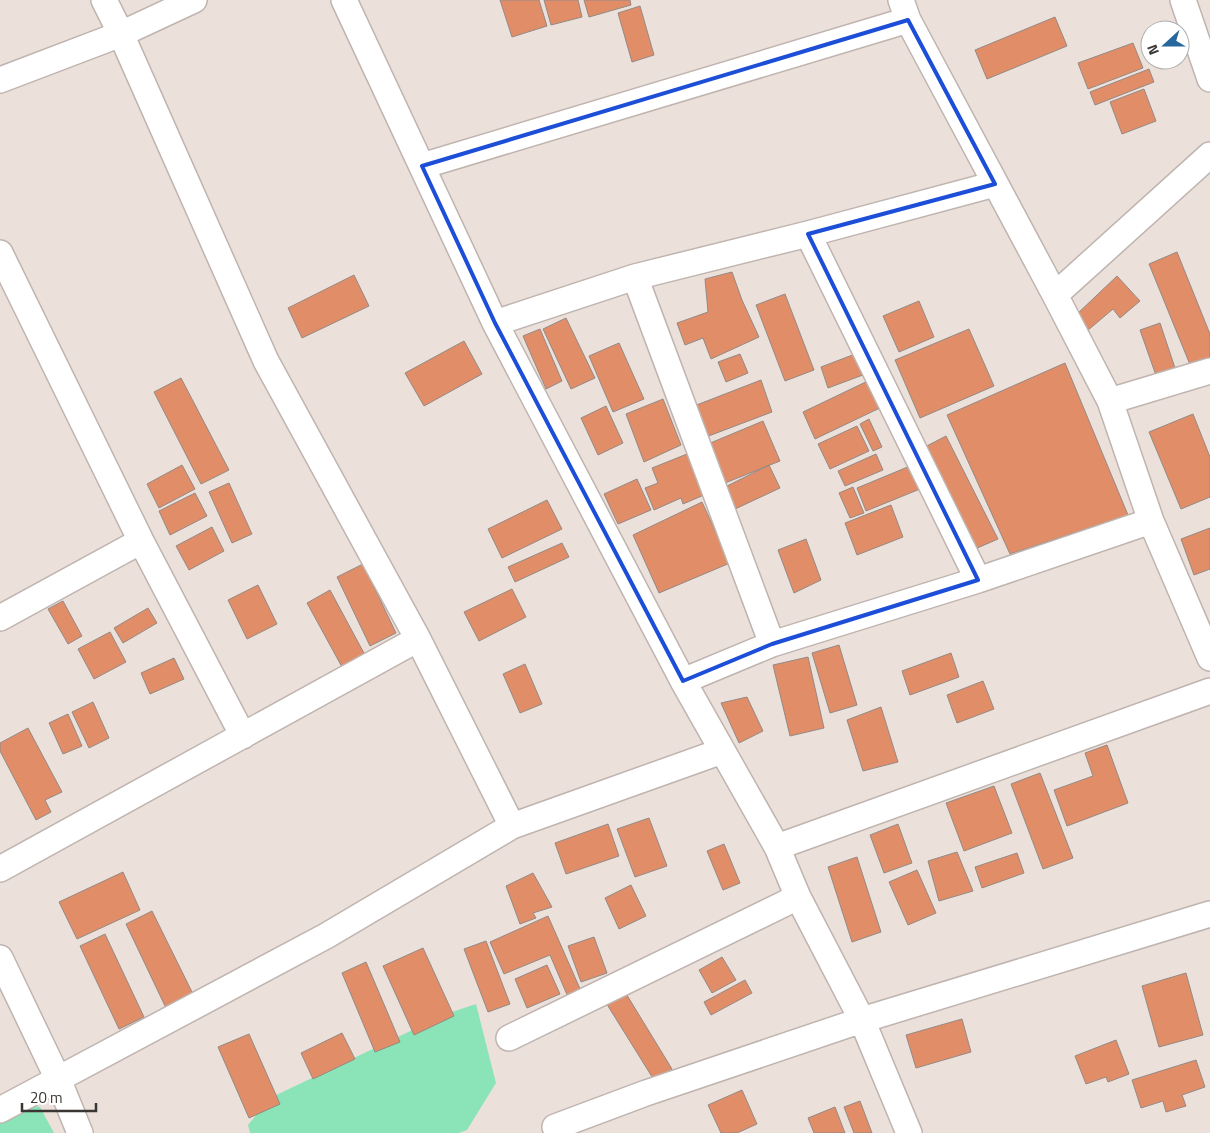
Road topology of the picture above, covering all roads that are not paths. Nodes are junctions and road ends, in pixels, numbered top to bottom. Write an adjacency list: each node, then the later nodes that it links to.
1 (104, 0): 6 (street)
2 (194, 0): 6 (street)
3 (344, 0): 10 (street)
4 (1183, 0): 7 (street)
5 (904, 10): 10 (street); 11 (street)
6 (121, 34): 8 (street); 23 (street)
7 (1210, 79)
8 (0, 80)
9 (1210, 155): 15 (street)
10 (422, 166): 16 (street)
11 (995, 184): 12 (street); 15 (street)
12 (808, 234): 14 (street); 21 (street)
13 (0, 253): 20 (street)
14 (635, 277): 16 (street); 24 (street)
15 (1055, 295): 18 (street)
16 (495, 323): 26 (street)
17 (1210, 370): 18 (street)
18 (1110, 401): 19 (street)
19 (1151, 521): 21 (street); 25 (street)
20 (141, 541): 22 (street); 28 (street)
21 (978, 580): 24 (street)
22 (0, 618)
23 (418, 640): 28 (street); 30 (street)
24 (772, 644): 26 (street)
25 (1210, 658)
26 (683, 681): 29 (street)
27 (1210, 691): 31 (street)
28 (243, 736): 32 (street)
29 (722, 750): 30 (street); 31 (street)
30 (512, 826): 38 (street)
31 (777, 847): 33 (street)
32 (0, 869)
33 (798, 897): 36 (street); 37 (street)
34 (1210, 914): 36 (street)
35 (0, 958): 38 (street)
36 (862, 1020): 40 (street); 42 (street)
37 (509, 1038)
38 (58, 1079): 39 (street); 41 (street)
39 (0, 1110)
40 (555, 1127)
41 (80, 1133)
42 (909, 1133)

